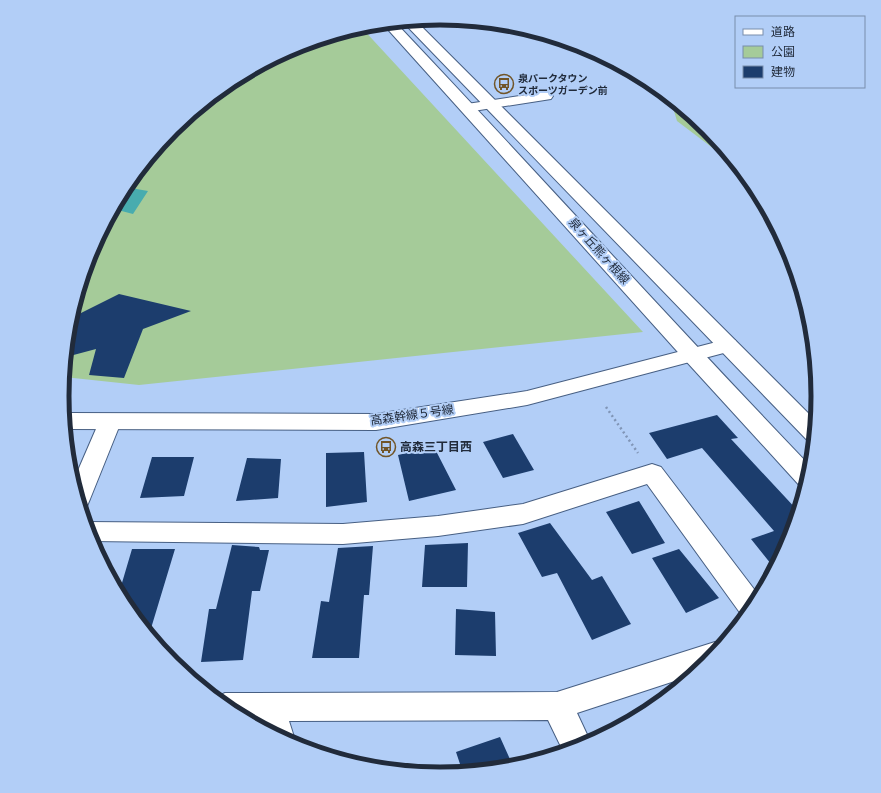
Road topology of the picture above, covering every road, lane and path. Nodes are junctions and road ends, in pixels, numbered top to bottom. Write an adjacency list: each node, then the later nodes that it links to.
1 (414, 26): 5 (main road, 泉ヶ丘熊ヶ根線)
2 (393, 28): 4 (main road, 泉ヶ丘熊ヶ根線)
3 (546, 96): 5 (main road)
4 (467, 108): 5 (main road); 8 (main road, 泉ヶ丘熊ヶ根線)
5 (497, 110): 6 (main road); 7 (main road, 泉ヶ丘熊ヶ根線)
6 (541, 111)
7 (728, 345): 8 (main road, 高森幹線５号線); 12 (main road, 泉ヶ丘熊ヶ根線)
8 (692, 355): 11 (main road, 高森幹線５号線); 14 (main road, 泉ヶ丘熊ヶ根線)
9 (606, 407): 13 (path)
10 (70, 421): 11 (main road, 高森幹線５号線)
11 (110, 422): 15 (main road)
12 (810, 429)
13 (652, 473): 16 (main road); 17 (main road)
14 (804, 474)
15 (81, 491)
16 (94, 531)
17 (749, 603)
18 (703, 659): 19 (main road)
19 (557, 706): 21 (main road); 23 (main road)
20 (238, 707): 21 (main road)
21 (270, 708): 22 (main road)
22 (276, 730)
23 (575, 743)

